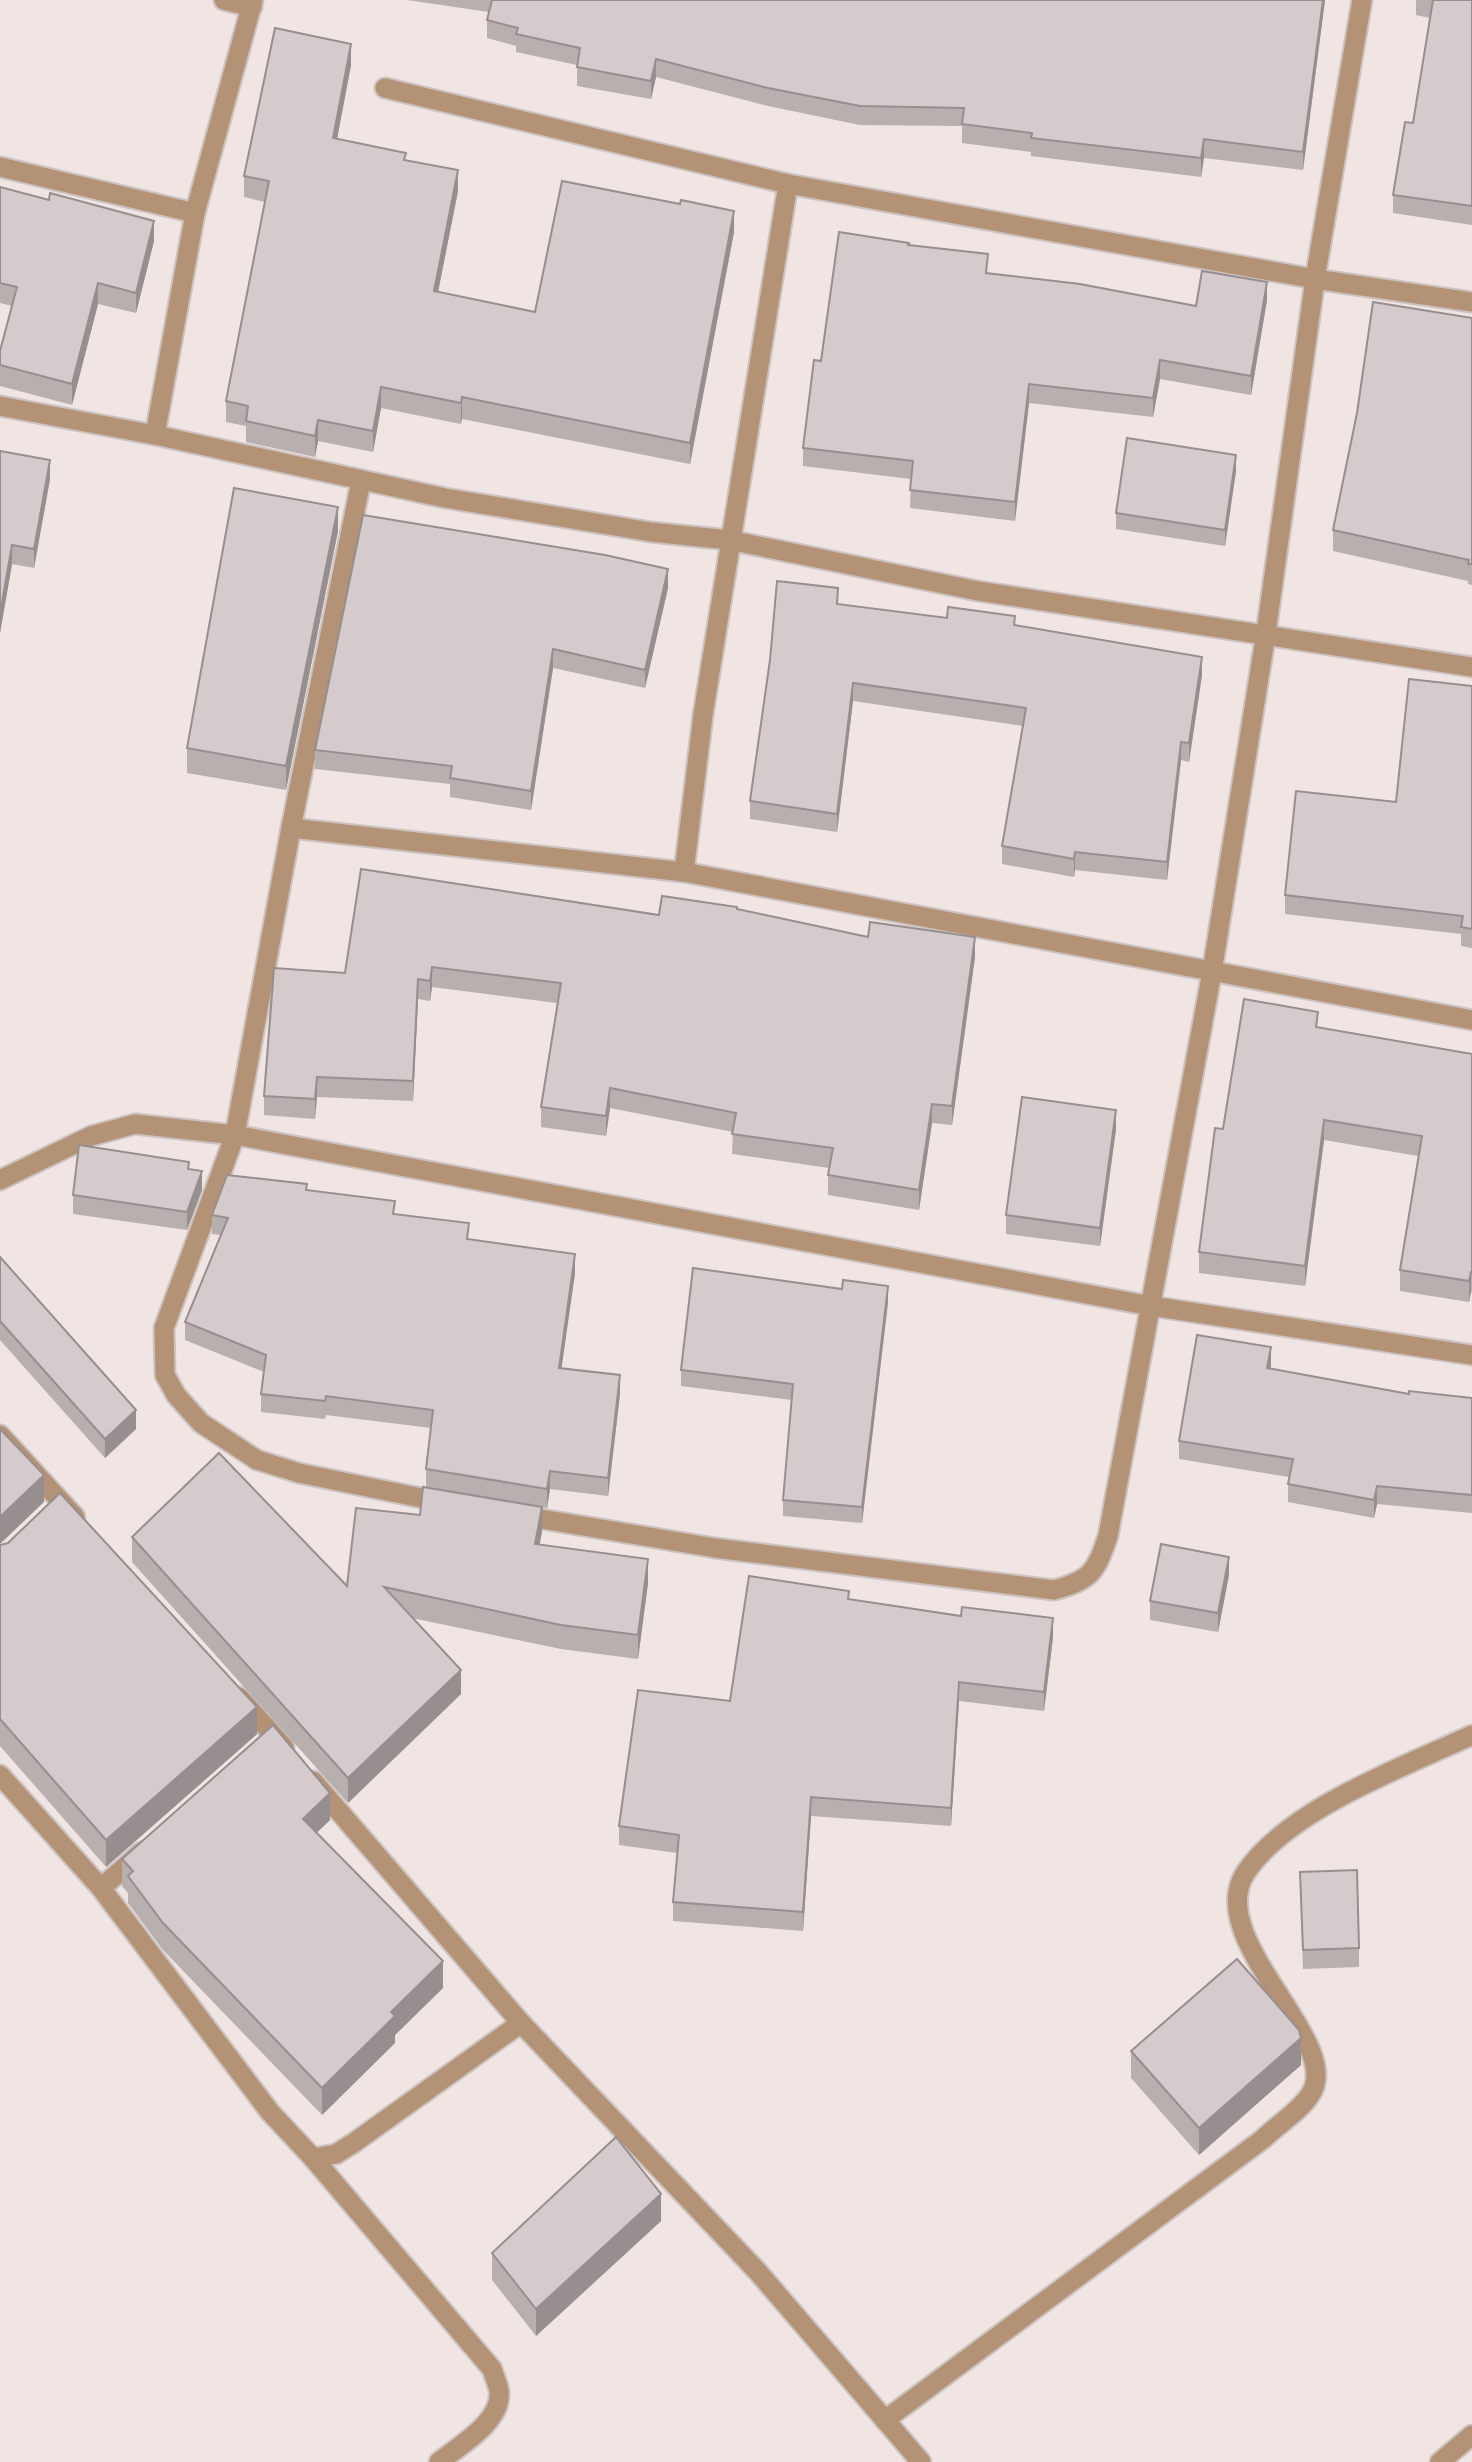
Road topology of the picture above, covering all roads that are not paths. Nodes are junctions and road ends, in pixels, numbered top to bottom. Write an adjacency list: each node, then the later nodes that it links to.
1 (224, 0): 3 (street)
2 (1362, 0): 8 (street)
3 (252, 4): 7 (street)
4 (385, 88): 6 (street)
5 (0, 167): 7 (street)
6 (788, 184): 8 (street); 13 (street)
7 (195, 214): 11 (street)
8 (1315, 279): 9 (street); 14 (street)
9 (1472, 302)
10 (0, 406): 11 (street)
11 (155, 435): 12 (street)
12 (360, 481): 13 (street); 16 (street)
13 (729, 540): 14 (street); 17 (street)
14 (1266, 633): 15 (street); 18 (street)
15 (1472, 667)
16 (291, 828): 17 (street); 20 (street)
17 (684, 872): 18 (street)
18 (1212, 972): 19 (street); 22 (street)
19 (1472, 1020)
20 (235, 1135): 21 (street); 22 (street); 26 (street)
21 (0, 1180)
22 (1151, 1306): 23 (street); 27 (street)
23 (1472, 1355)
24 (0, 1435): 25 (street)
25 (62, 1502): 28 (street); 29 (street)
26 (471, 1507)
27 (498, 1512)
28 (44, 1519)
29 (90, 1533)
30 (228, 1684): 35 (street)
31 (1472, 1735): 37 (street)
32 (0, 1775): 34 (street)
33 (151, 1843): 34 (street)
34 (100, 1888): 36 (street)
35 (521, 2024): 36 (street); 37 (street)
36 (313, 2158): 39 (street)
37 (885, 2420): 40 (street)
38 (1472, 2435): 41 (street)
39 (439, 2462)
40 (921, 2462)
41 (1440, 2462)

